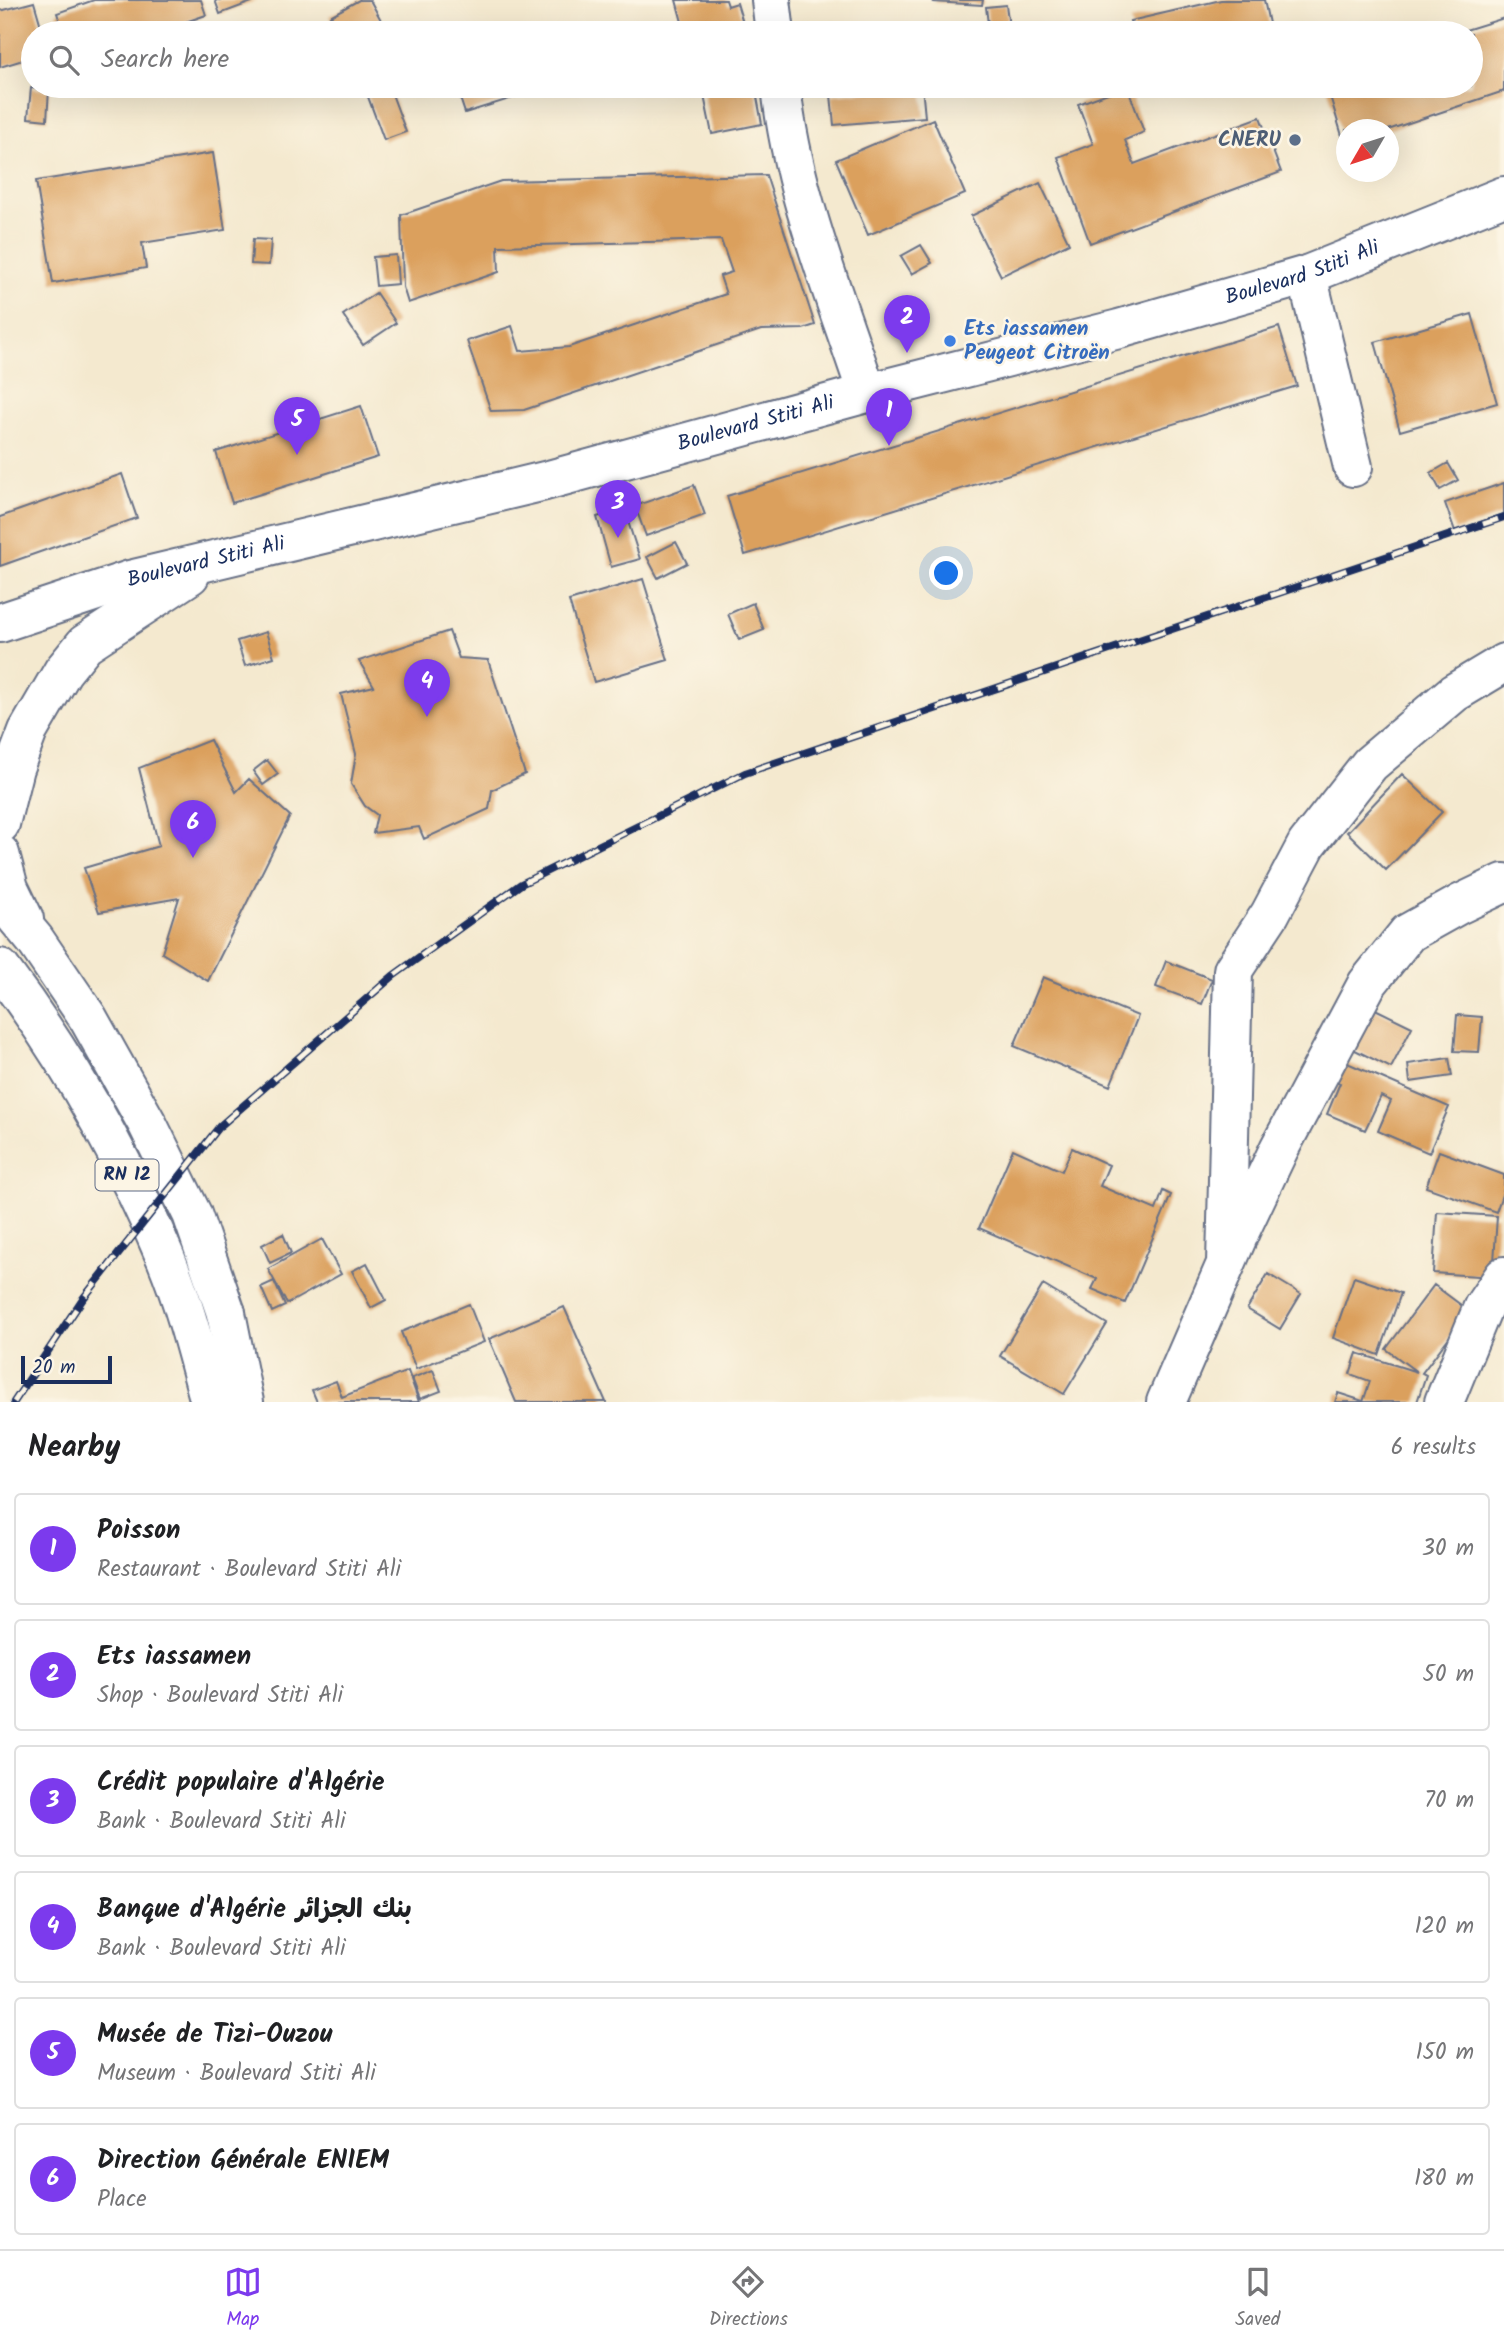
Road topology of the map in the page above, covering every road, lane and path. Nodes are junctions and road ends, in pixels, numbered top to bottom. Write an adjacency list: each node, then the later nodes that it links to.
1 (771, 0): 2 (main road)
2 (774, 21)
3 (782, 98): 6 (main road)
4 (1504, 195): 5 (main road, Boulevard Stiti Ali)
5 (1307, 275): 6 (main road, Boulevard Stiti Ali); 7 (main road)
6 (867, 393): 8 (main road, Boulevard Stiti Ali)
7 (1353, 467)
8 (210, 562): 9 (main road, Boulevard Stiti Ali); 11 (main road)
9 (4, 626)
10 (1504, 663): 17 (main road)
11 (0, 824)
12 (0, 854): 15 (main road)
13 (1504, 883): 17 (main road)
14 (0, 898): 15 (main road, RN 12)
15 (35, 940): 20 (main road, RN 12)
16 (0, 968): 19 (main road, RN 12)
17 (1226, 1264): 21 (main road)
18 (1504, 1276): 22 (main road)
19 (210, 1402)
20 (244, 1402)
21 (1166, 1402)
22 (1444, 1402)

